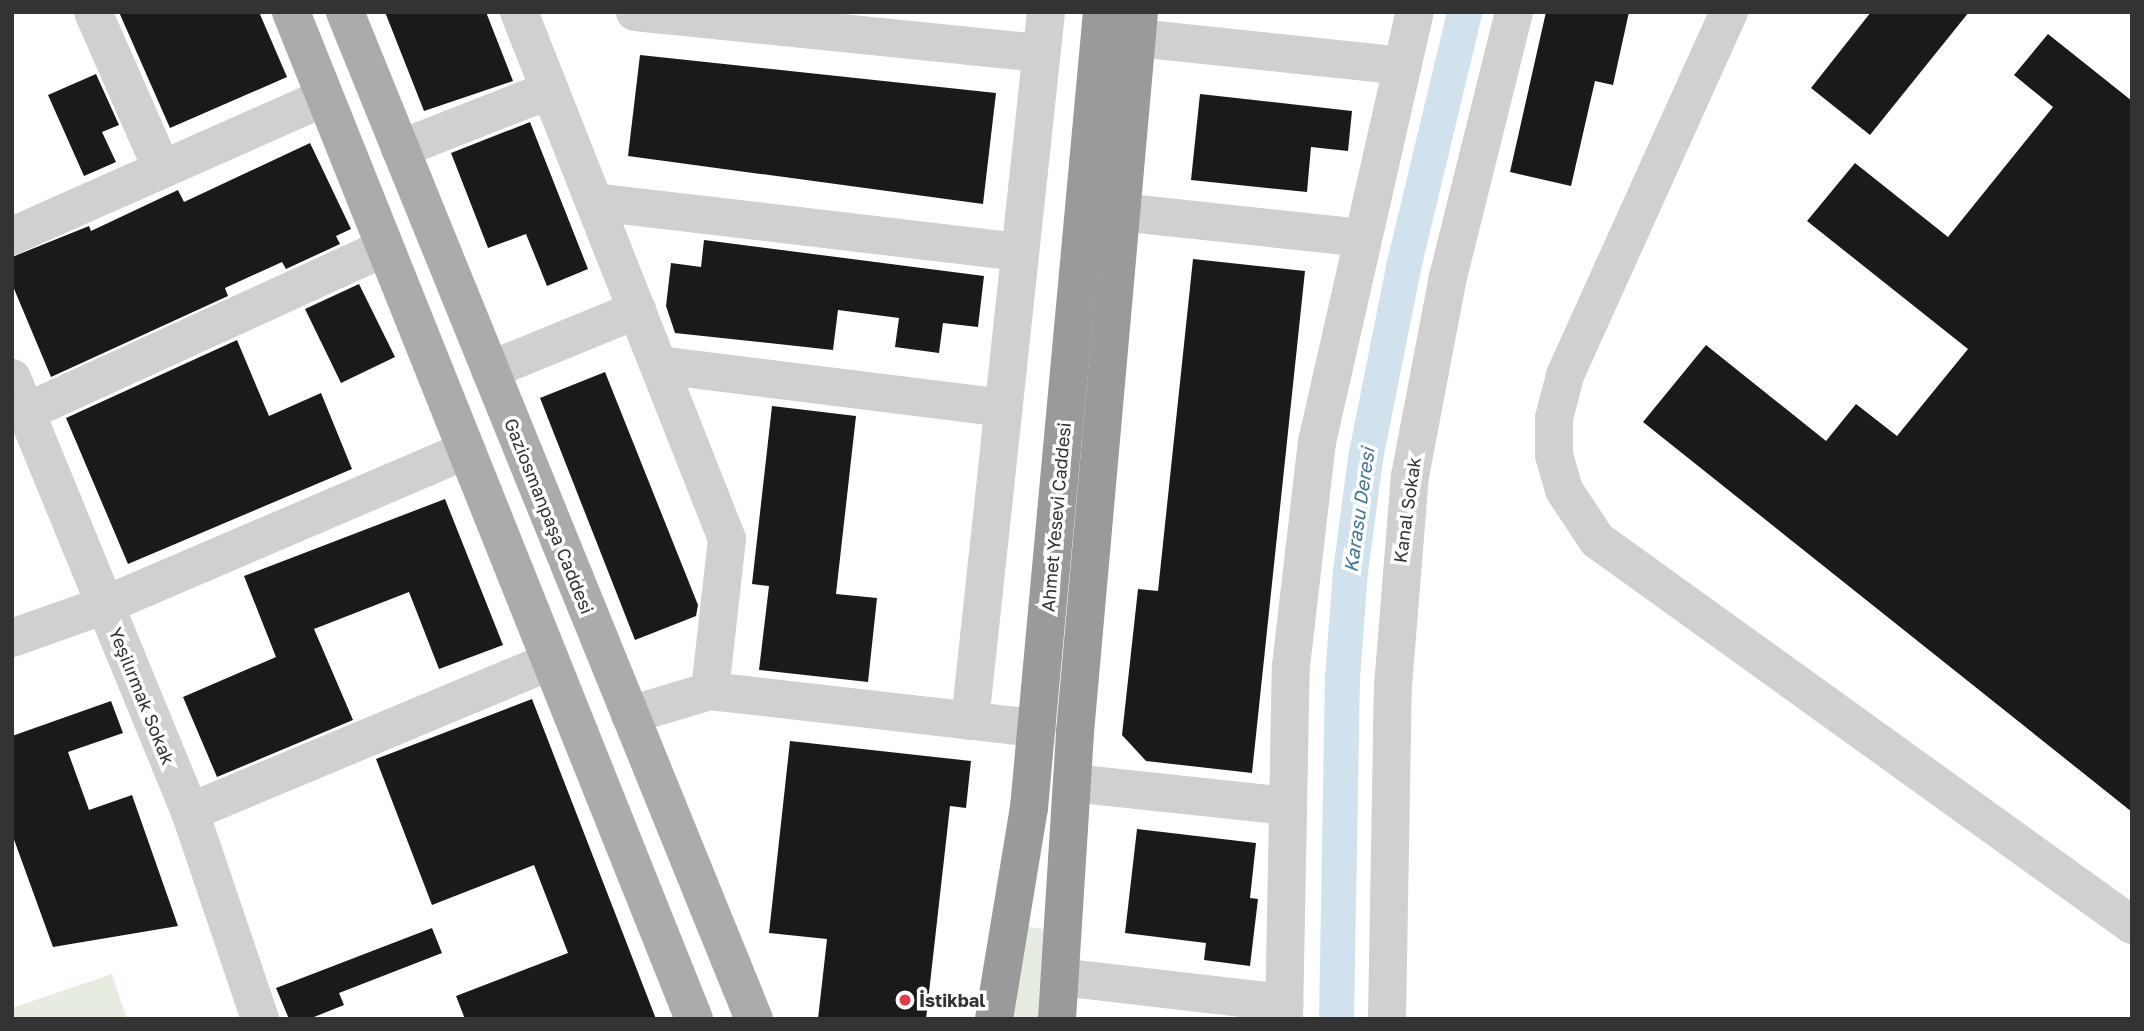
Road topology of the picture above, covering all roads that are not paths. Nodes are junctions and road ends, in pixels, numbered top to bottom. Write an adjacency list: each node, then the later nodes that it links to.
1 (93, 12): 17 (street)
2 (291, 12): 15 (main road)
3 (345, 12): 16 (main road, Gaziosmanpaşa Caddesi)
4 (519, 12): 14 (street)
5 (635, 12): 12 (street)
6 (1046, 12): 12 (street)
7 (1101, 12): 36 (highway, Ahmet Yesevi Caddesi)
8 (1415, 12): 13 (street)
9 (1514, 12): 48 (street, Kanal Sokak)
10 (1729, 12): 40 (street)
11 (1138, 25): 13 (street); 19 (highway)
12 (1041, 53): 23 (street)
13 (1403, 66): 21 (street)
14 (550, 90): 16 (street); 18 (street)
15 (325, 97): 17 (street); 22 (main road)
16 (400, 149): 26 (main road, Gaziosmanpaşa Caddesi)
17 (162, 169): 20 (street)
18 (594, 202): 23 (street); 24 (street)
19 (1120, 212): 21 (street); 37 (highway)
20 (12, 236)
21 (1362, 238): 38 (street)
22 (385, 248): 27 (street); 29 (main road)
23 (1020, 252): 28 (street)
24 (637, 310): 25 (street); 26 (street)
25 (659, 365): 28 (street); 33 (street)
26 (490, 370): 34 (main road, Gaziosmanpaşa Caddesi)
27 (19, 395): 30 (street, Yeşilırmak Sokak)
28 (1003, 408): 35 (street)
29 (466, 450): 30 (street); 32 (main road)
30 (105, 605): 31 (street); 39 (street, Yeşilırmak Sokak)
31 (12, 638)
32 (551, 661): 39 (street); 44 (main road)
33 (710, 691): 34 (street); 35 (street)
34 (630, 715): 45 (main road, Gaziosmanpaşa Caddesi)
35 (970, 721): 36 (street)
36 (1037, 728): 46 (highway, Ahmet Yesevi Caddesi)
37 (1072, 783): 38 (street); 41 (highway)
38 (1287, 806): 42 (street)
39 (190, 812): 43 (street, Yeşilırmak Sokak)
40 (2132, 925)
41 (1060, 976): 42 (street); 47 (highway)
42 (1284, 1011)
43 (260, 1019)
44 (694, 1019)
45 (754, 1019)
46 (994, 1019)
47 (1057, 1019)
48 (1387, 1019)

